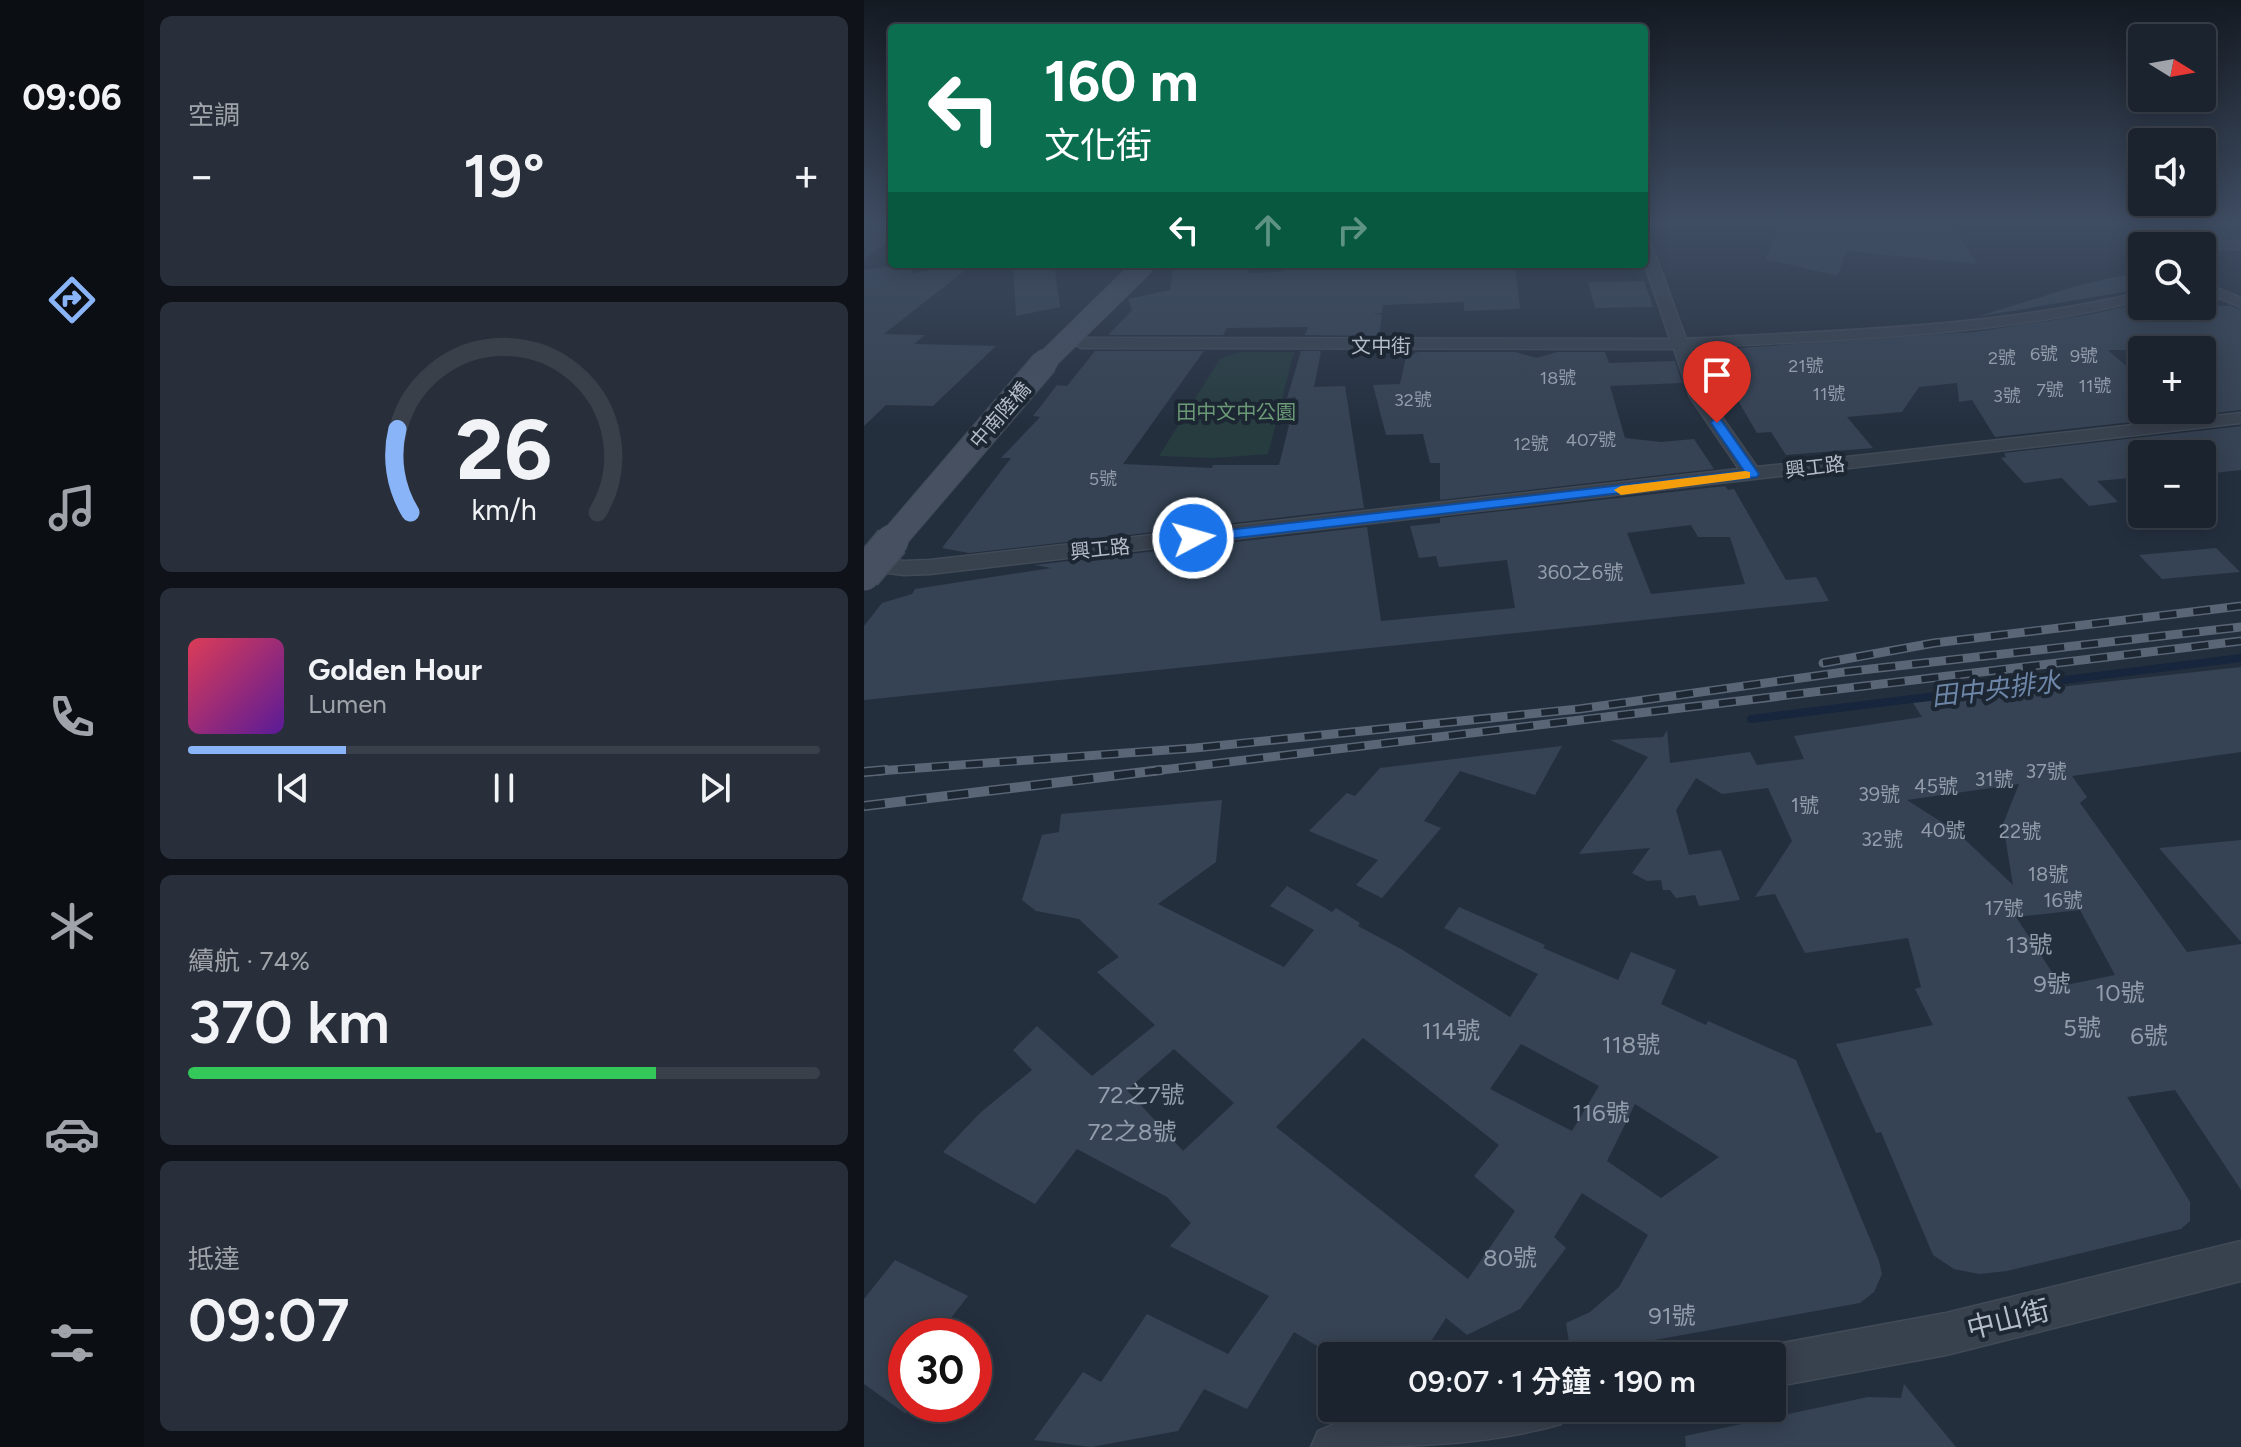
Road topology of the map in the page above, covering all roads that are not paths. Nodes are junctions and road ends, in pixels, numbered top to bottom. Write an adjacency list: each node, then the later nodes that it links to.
1 (1114, 292): 9 (main road, 中南陸橋, bridge)
2 (1662, 292): 5 (street)
3 (2128, 300): 5 (street, 文中街)
4 (1081, 343): 5 (street, 文中街)
5 (1681, 344): 7 (street)
6 (2241, 418): 7 (street, 興工路)
7 (1752, 474): 8 (street, 興工路)
8 (864, 563)
9 (864, 574)
10 (2241, 1261): 11 (street, 中山街)
11 (1786, 1363)
12 (1469, 1422): 13 (street)
13 (1334, 1447)

